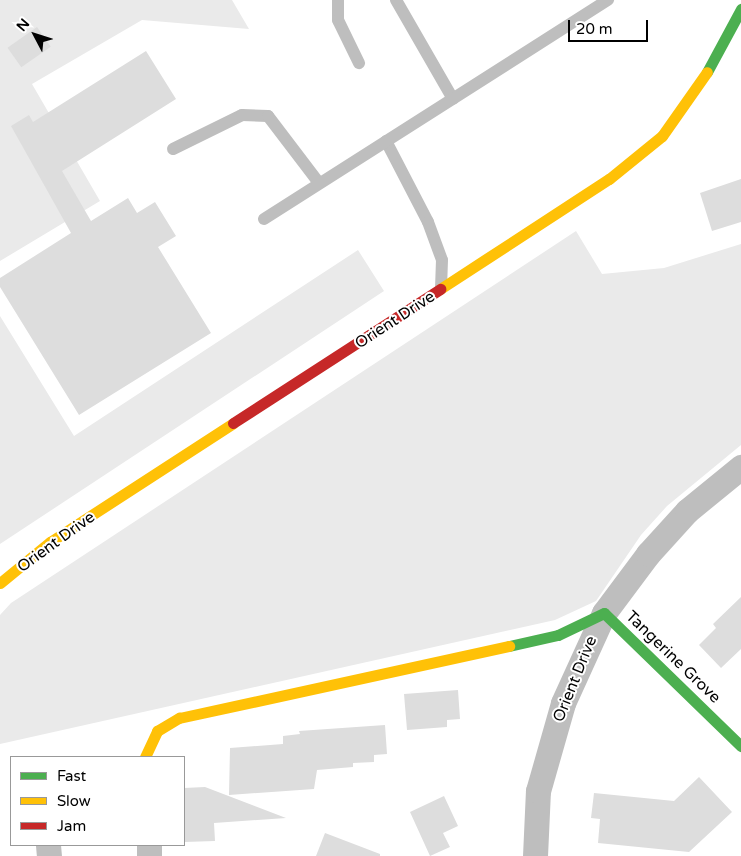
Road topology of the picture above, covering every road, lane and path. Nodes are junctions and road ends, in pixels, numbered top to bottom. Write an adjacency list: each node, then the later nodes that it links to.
1 (338, 0): 6 (lane)
2 (396, 0): 7 (lane)
3 (608, 0): 7 (lane)
4 (731, 0): 5 (lane)
5 (741, 7): 12 (street, Orient Drive)
6 (359, 63)
7 (453, 99): 8 (lane)
8 (386, 141): 10 (lane); 12 (lane)
9 (173, 149): 10 (lane)
10 (320, 183): 11 (lane)
11 (264, 219)
12 (442, 289): 14 (street, Orient Drive)
13 (741, 467): 15 (street, Orient Drive)
14 (0, 583)
15 (604, 613): 16 (street, Tangerine Grove); 17 (street); 18 (street, Orient Drive)
16 (741, 746)
17 (145, 756)
18 (535, 856)

